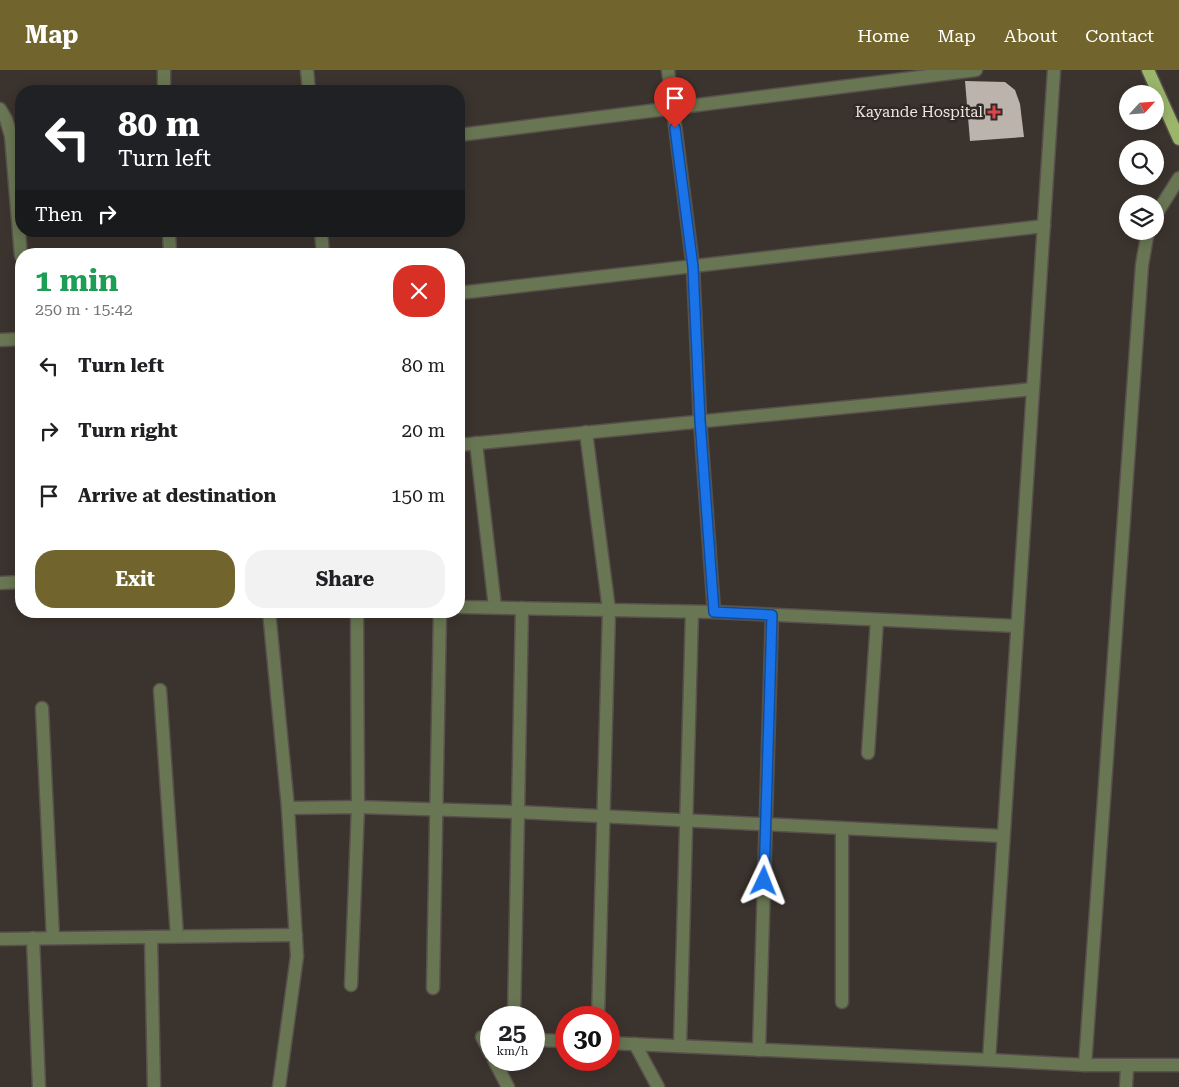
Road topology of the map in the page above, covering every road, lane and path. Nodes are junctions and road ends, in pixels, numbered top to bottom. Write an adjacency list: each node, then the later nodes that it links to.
1 (164, 70): 7 (street)
2 (307, 70): 8 (street)
3 (668, 70): 9 (street)
4 (976, 70): 9 (street)
5 (1054, 70): 16 (street)
6 (1148, 70): 12 (main road)
7 (164, 85)
8 (308, 85)
9 (672, 108): 11 (street); 18 (street)
10 (0, 109): 14 (street)
11 (465, 134)
12 (1179, 139)
13 (1179, 178): 15 (street)
14 (15, 184)
15 (1164, 202)
16 (1044, 226): 18 (street); 22 (street)
17 (1147, 240): 69 (street)
18 (693, 267): 19 (street); 23 (street)
19 (465, 292)
20 (15, 339): 21 (street)
21 (0, 340)
22 (1033, 389): 23 (street); 40 (street)
23 (700, 420): 24 (street); 34 (street)
24 (586, 432): 25 (street); 32 (street)
25 (476, 444): 26 (street); 30 (street)
26 (465, 445)
27 (15, 582): 28 (street)
28 (0, 583)
29 (465, 607): 30 (street)
30 (495, 608): 31 (street)
31 (522, 608): 32 (street); 47 (street)
32 (609, 610): 33 (street); 48 (street)
33 (692, 612): 34 (street); 49 (street)
34 (714, 612): 35 (street)
35 (772, 615): 39 (street); 50 (street)
36 (270, 618): 45 (street)
37 (357, 618): 44 (street)
38 (440, 618): 46 (street)
39 (876, 620): 40 (street); 43 (street)
40 (1017, 626): 52 (street)
41 (160, 690): 54 (street)
42 (42, 708): 57 (street)
43 (868, 753)
44 (358, 807): 45 (street); 46 (street); 59 (street)
45 (288, 808): 53 (street)
46 (436, 810): 47 (street); 60 (street)
47 (518, 812): 48 (street); 62 (street)
48 (603, 816): 49 (street); 63 (street)
49 (688, 820): 50 (street); 66 (street)
50 (766, 824): 51 (street); 67 (street)
51 (842, 828): 52 (street); 61 (street)
52 (1003, 836): 68 (street)
53 (296, 935): 54 (street); 75 (street)
54 (177, 936): 55 (street)
55 (151, 937): 57 (street); 74 (street)
56 (34, 938): 57 (street); 58 (street); 73 (street)
57 (53, 938)
58 (0, 939)
59 (351, 985)
60 (433, 988)
61 (842, 1002)
62 (514, 1006)
63 (598, 1006)
64 (620, 1043): 65 (street)
65 (635, 1044): 66 (street); 77 (street)
66 (680, 1046): 67 (street)
67 (759, 1050): 68 (street)
68 (989, 1060): 69 (street)
69 (1085, 1065): 71 (street)
70 (1179, 1065): 71 (street)
71 (1127, 1066): 78 (street)
72 (500, 1071): 76 (street)
73 (39, 1087)
74 (154, 1087)
75 (279, 1087)
76 (508, 1087)
77 (658, 1087)
78 (1126, 1087)

